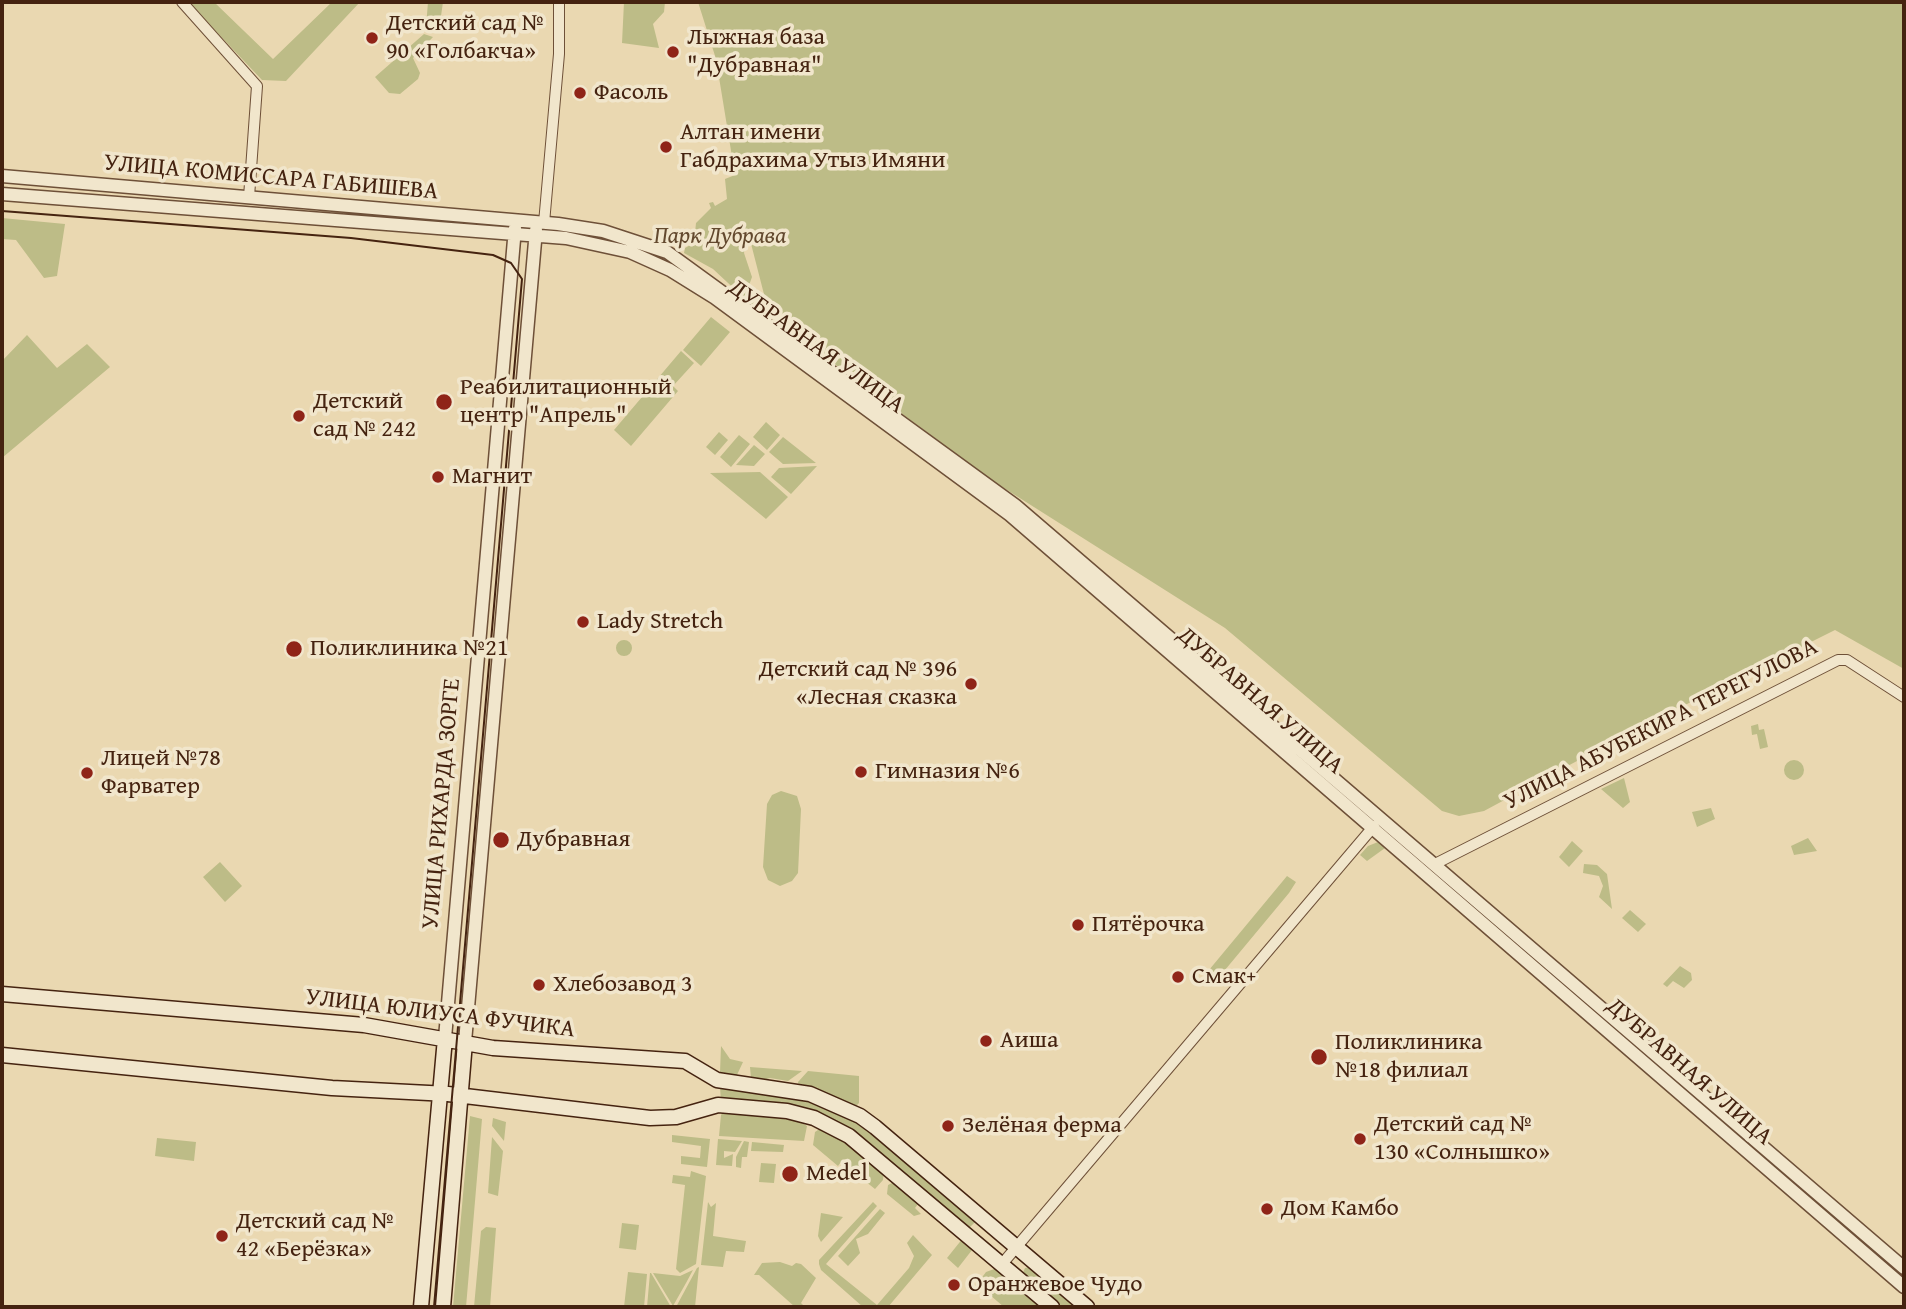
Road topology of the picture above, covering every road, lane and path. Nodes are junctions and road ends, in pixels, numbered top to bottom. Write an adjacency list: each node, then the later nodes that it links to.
1 (182, 2): 5 (street)
2 (559, 2): 7 (street)
3 (2, 176): 5 (street, УЛИЦА КОМИССАРА ГАБИШЕВА)
4 (2, 194): 8 (street, УЛИЦА КОМИССАРА ГАБИШЕВА)
5 (249, 197): 6 (street, УЛИЦА КОМИССАРА ГАБИШЕВА)
6 (516, 221): 7 (street, УЛИЦА КОМИССАРА ГАБИШЕВА); 8 (street, УЛИЦА РИХАРДА ЗОРГЕ)
7 (540, 223): 9 (street, УЛИЦА РИХАРДА ЗОРГЕ); 11 (street, ДУБРАВНАЯ УЛИЦА)
8 (514, 237): 9 (street, УЛИЦА КОМИССАРА ГАБИШЕВА); 15 (street, УЛИЦА РИХАРДА ЗОРГЕ)
9 (536, 237): 11 (street, ДУБРАВНАЯ УЛИЦА); 16 (street, УЛИЦА РИХАРДА ЗОРГЕ)
10 (1904, 698): 12 (street, УЛИЦА АБУБЕКИРА ТЕРЕГУЛОВА)
11 (1378, 822): 12 (street, ДУБРАВНАЯ УЛИЦА); 13 (street, ДУБРАВНАЯ УЛИЦА); 20 (street)
12 (1435, 864): 13 (street, ДУБРАВНАЯ УЛИЦА)
13 (1490, 919): 22 (street, ДУБРАВНАЯ УЛИЦА); 23 (street, ДУБРАВНАЯ УЛИЦА)
14 (2, 994): 15 (main road, УЛИЦА ЮЛИУСА ФУЧИКА)
15 (445, 1038): 16 (main road, УЛИЦА ЮЛИУСА ФУЧИКА); 18 (main road, УЛИЦА РИХАРДА ЗОРГЕ)
16 (465, 1042): 19 (main road, УЛИЦА РИХАРДА ЗОРГЕ); 20 (main road, УЛИЦА ЮЛИУСА ФУЧИКА)
17 (2, 1055): 18 (main road)
18 (440, 1094): 19 (main road); 24 (main road, УЛИЦА РИХАРДА ЗОРГЕ)
19 (461, 1096): 21 (main road); 25 (main road, УЛИЦА РИХАРДА ЗОРГЕ)
20 (1016, 1247): 21 (street); 27 (main road, УЛИЦА ЮЛИУСА ФУЧИКА)
21 (1002, 1264): 26 (main road)
22 (1904, 1268)
23 (1904, 1287)
24 (421, 1307)
25 (443, 1307)
26 (1052, 1307)
27 (1087, 1307)

